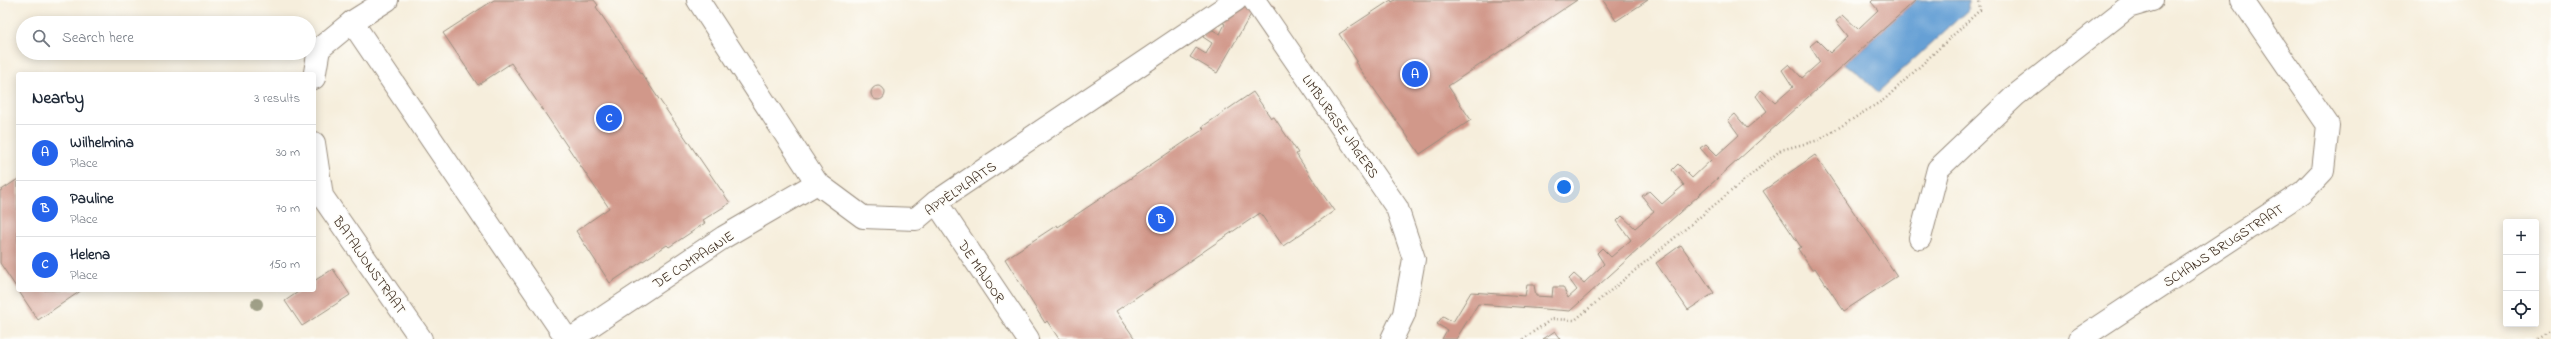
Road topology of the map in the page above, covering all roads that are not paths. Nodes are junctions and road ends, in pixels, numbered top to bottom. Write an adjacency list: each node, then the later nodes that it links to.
1 (387, 0): 7 (street)
2 (698, 0): 10 (street, APPÈLPLAATS)
3 (1236, 0): 11 (street, APPÈLPLAATS)
4 (1254, 0): 17 (street, LIMBURGSE JAGERS)
5 (2152, 0): 12 (street)
6 (2242, 0): 18 (street, SCHANS BRUGSTRAAT)
7 (352, 22): 8 (street); 14 (street)
8 (315, 72)
9 (316, 156): 13 (street, BATALJONSTRAAT)
10 (817, 183): 11 (street, APPÈLPLAATS); 15 (street, DE COMPAGNIE)
11 (936, 202): 16 (street, DE MAJOOR)
12 (1920, 238)
13 (421, 339)
14 (567, 339)
15 (571, 339)
16 (1028, 339)
17 (1392, 339)
18 (2080, 339)

